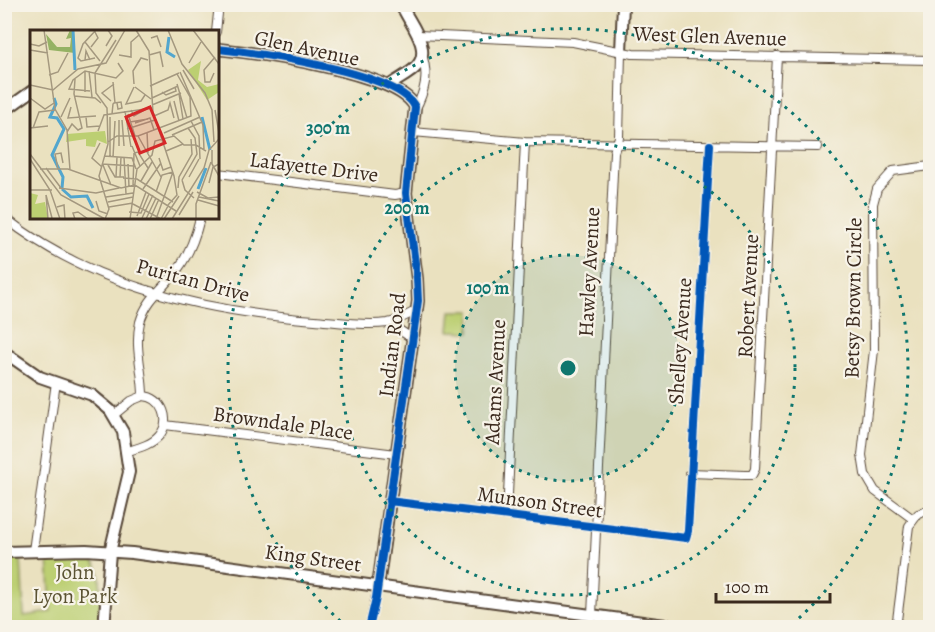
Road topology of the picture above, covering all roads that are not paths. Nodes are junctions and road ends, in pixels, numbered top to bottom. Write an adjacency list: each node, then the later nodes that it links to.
1 (219, 4): 4 (street)
2 (401, 4): 5 (street, Indian Road)
3 (623, 4): 7 (street, Hawley Avenue)
4 (216, 30)
5 (417, 35): 7 (street, West Glen Avenue); 8 (street, Indian Road)
6 (219, 49): 11 (street, Glen Avenue)
7 (621, 52): 9 (street, West Glen Avenue); 17 (street, Hawley Avenue)
8 (422, 55): 11 (street); 13 (street, Indian Road)
9 (777, 56): 10 (street, West Glen Avenue); 19 (street, Robert Avenue)
10 (930, 60)
11 (388, 86): 13 (street)
12 (28, 96): 14 (street)
13 (415, 110): 15 (street, Indian Road)
14 (4, 111)
15 (413, 132): 16 (street); 23 (street, Indian Road)
16 (525, 142): 17 (street); 40 (street, Adams Avenue)
17 (616, 143): 18 (street); 42 (street, Hawley Avenue)
18 (710, 145): 19 (street); 37 (street, Shelley Avenue)
19 (774, 146): 20 (street); 37 (street, Robert Avenue)
20 (818, 147)
21 (930, 166): 41 (street, Betsy Brown Circle)
22 (219, 173): 23 (street, Lafayette Drive)
23 (406, 193): 27 (street, Indian Road)
24 (4, 217): 26 (street, Puritan Drive)
25 (200, 219): 26 (street)
26 (157, 291): 28 (street, Puritan Drive); 32 (street)
27 (417, 310): 28 (street, Puritan Drive); 29 (street, Indian Road)
28 (389, 323): 29 (street)
29 (413, 339): 36 (street, Indian Road)
30 (4, 352): 31 (street)
31 (56, 382): 33 (street); 44 (street)
32 (143, 396): 33 (street); 34 (street)
33 (114, 415): 35 (street)
34 (165, 425): 35 (street); 36 (street, Browndale Place)
35 (128, 451): 46 (street)
36 (396, 454): 38 (street, Indian Road)
37 (690, 473): 43 (street, Shelley Avenue)
38 (389, 501): 40 (street, Munson Street); 47 (street, Indian Road)
39 (930, 510): 41 (street)
40 (507, 515): 42 (street, Munson Street)
41 (913, 519): 52 (street)
42 (595, 527): 43 (street, Munson Street); 48 (street, Hawley Avenue)
43 (686, 538)
44 (33, 551): 45 (street, King Street); 46 (street, King Street)
45 (4, 552)
46 (110, 552): 47 (street, King Street); 49 (street)
47 (378, 586): 48 (street, King Street); 50 (street)
48 (592, 615): 51 (street, King Street)
49 (104, 627)
50 (369, 627)
51 (687, 627)
52 (896, 627)

